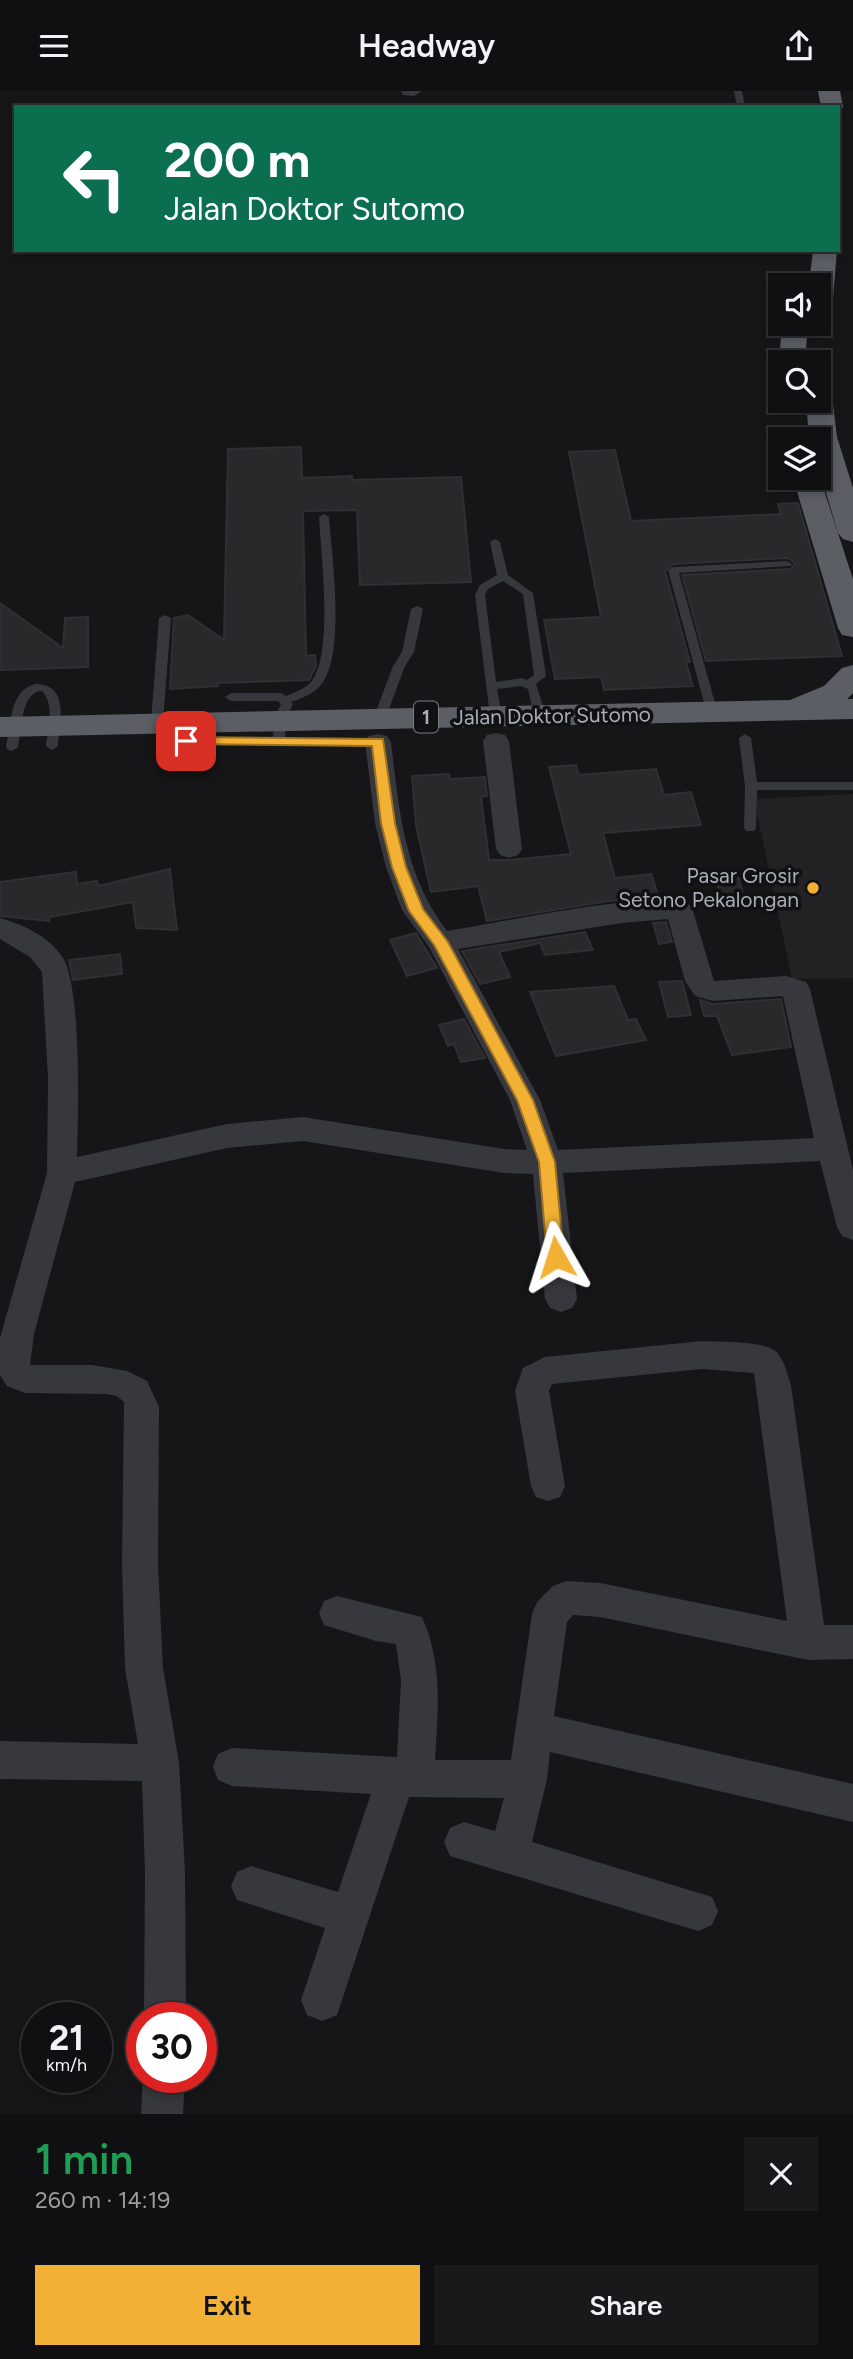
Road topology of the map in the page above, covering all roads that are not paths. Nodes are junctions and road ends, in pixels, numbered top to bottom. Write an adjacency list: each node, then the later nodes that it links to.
1 (803, 252): 3 (highway)
2 (825, 252): 4 (highway)
3 (800, 273)
4 (823, 273)
5 (821, 413): 8 (highway)
6 (811, 490): 14 (highway)
7 (324, 517): 23 (lane)
8 (853, 533)
9 (495, 542): 11 (lane)
10 (787, 563): 21 (lane)
11 (503, 576): 16 (lane); 20 (lane)
12 (417, 609): 25 (lane)
13 (165, 618): 24 (lane)
14 (853, 628)
15 (853, 675): 19 (highway)
16 (529, 684): 20 (lane); 22 (lane)
17 (231, 697): 23 (lane)
18 (853, 709): 19 (highway, Jalan Doktor Sutomo / 1)
19 (790, 711): 21 (highway, Jalan Doktor Sutomo / 1)
20 (494, 714): 22 (highway, Jalan Doktor Sutomo / 1); 25 (highway, Jalan Doktor Sutomo / 1); 29 (highway, Jalan Doktor Sutomo / 1); 33 (street)
21 (712, 714): 22 (highway, Jalan Doktor Sutomo / 1)
22 (540, 716)
23 (281, 720): 24 (highway, Jalan Doktor Sutomo / 1); 25 (highway, Jalan Doktor Sutomo / 1); 27 (highway, Jalan Doktor Sutomo / 1)
24 (158, 722): 27 (highway, Jalan Doktor Sutomo / 1)
25 (379, 729): 35 (street)
26 (853, 733): 29 (highway, Jalan Doktor Sutomo / 1)
27 (53, 735): 28 (highway, Jalan Doktor Sutomo / 1); 28 (lane)
28 (7, 737)
29 (745, 738): 30 (lane)
30 (751, 786): 31 (lane); 32 (lane)
31 (853, 786)
32 (750, 828)
33 (509, 849)
34 (0, 928): 38 (street)
35 (440, 942): 36 (street); 37 (street)
36 (832, 1149): 37 (street); 39 (street)
37 (547, 1162): 38 (street); 40 (street)
38 (62, 1173): 41 (street)
39 (853, 1227)
40 (561, 1299)
41 (9, 1329): 48 (street)
42 (548, 1486): 44 (street)
43 (337, 1612): 50 (street)
44 (808, 1643): 45 (street); 46 (street)
45 (853, 1643)
46 (533, 1730): 51 (street); 52 (street)
47 (0, 1760): 48 (street)
48 (160, 1763): 59 (street)
49 (232, 1767): 50 (street)
50 (415, 1777): 51 (street); 57 (street)
51 (527, 1779): 53 (street)
52 (853, 1803)
53 (513, 1841): 54 (street); 56 (street)
54 (464, 1842)
55 (251, 1886): 57 (street)
56 (698, 1911)
57 (348, 1915): 58 (street)
58 (322, 2000)
59 (165, 2002)
60 (163, 2093): 61 (street)
61 (162, 2114)

